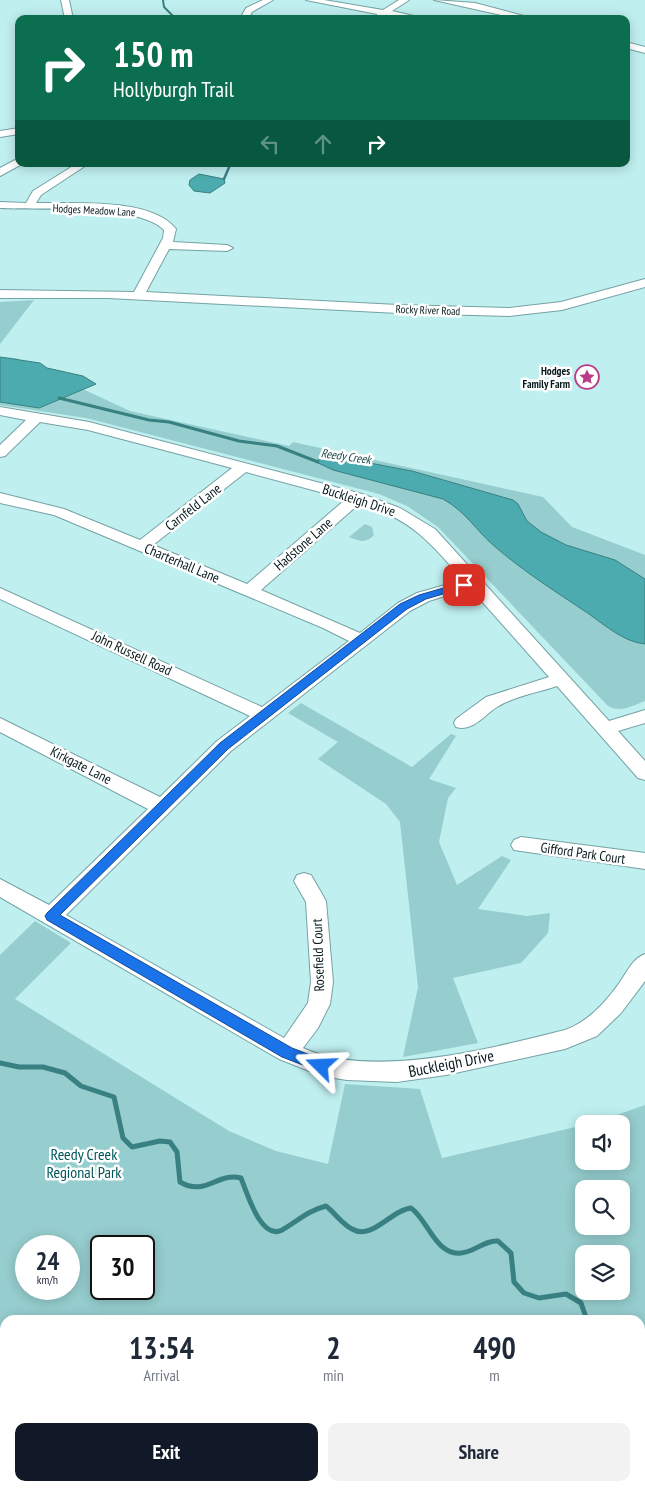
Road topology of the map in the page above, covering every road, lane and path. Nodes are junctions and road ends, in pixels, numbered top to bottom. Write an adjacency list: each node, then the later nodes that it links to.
1 (65, 0): 9 (street)
2 (269, 0): 10 (street)
3 (310, 0): 8 (street)
4 (405, 0): 8 (street)
5 (438, 0): 7 (street)
6 (509, 3): 7 (street)
7 (490, 9): 13 (street)
8 (384, 13): 11 (street); 12 (street)
9 (68, 15)
10 (246, 15)
11 (381, 15)
12 (397, 15)
13 (515, 15)
14 (630, 46): 15 (street)
15 (645, 50)
16 (15, 132): 17 (street)
17 (0, 134)
18 (15, 163): 20 (street)
19 (78, 167): 22 (street)
20 (0, 172)
21 (0, 205): 22 (street, Hodges Meadow Lane)
22 (29, 206): 23 (street, Hodges Meadow Lane)
23 (165, 245): 24 (street); 28 (street, Hodges Meadow Lane)
24 (227, 248)
25 (645, 283): 29 (street, Rocky River Road)
26 (0, 294): 27 (street, Rocky River Road)
27 (93, 295): 28 (street, Rocky River Road); 29 (street, Rocky River Road)
28 (138, 295): 29 (street, Rocky River Road)
29 (208, 299)
30 (0, 411): 31 (street, Buckleigh Drive)
31 (38, 416): 32 (street); 33 (street, Buckleigh Drive)
32 (0, 453)
33 (244, 467): 34 (street, Buckleigh Drive); 36 (street, Carnfeld Lane)
34 (356, 497): 37 (street, Buckleigh Drive); 38 (street, Hadstone Lane)
35 (0, 498): 36 (street, Charterhall Lane)
36 (142, 546): 38 (street, Charterhall Lane)
37 (474, 582): 40 (street); 41 (street, Buckleigh Drive)
38 (248, 590): 40 (street, Charterhall Lane)
39 (0, 593): 42 (street, John Russell Road)
40 (360, 640): 42 (street)
41 (561, 679): 44 (street); 46 (street, Buckleigh Drive)
42 (264, 715): 48 (street)
43 (645, 716): 46 (street)
44 (463, 723)
45 (0, 724): 48 (street, Kirkgate Lane)
46 (606, 729): 47 (street, Buckleigh Drive)
47 (645, 773)
48 (162, 807): 53 (street)
49 (521, 845): 50 (street, Gifford Park Court)
50 (645, 861)
51 (304, 881): 55 (street, Rosefield Court)
52 (0, 887): 53 (street, Buckleigh Drive)
53 (51, 916): 55 (street, Buckleigh Drive)
54 (645, 963): 55 (street, Buckleigh Drive)
55 (287, 1052)

